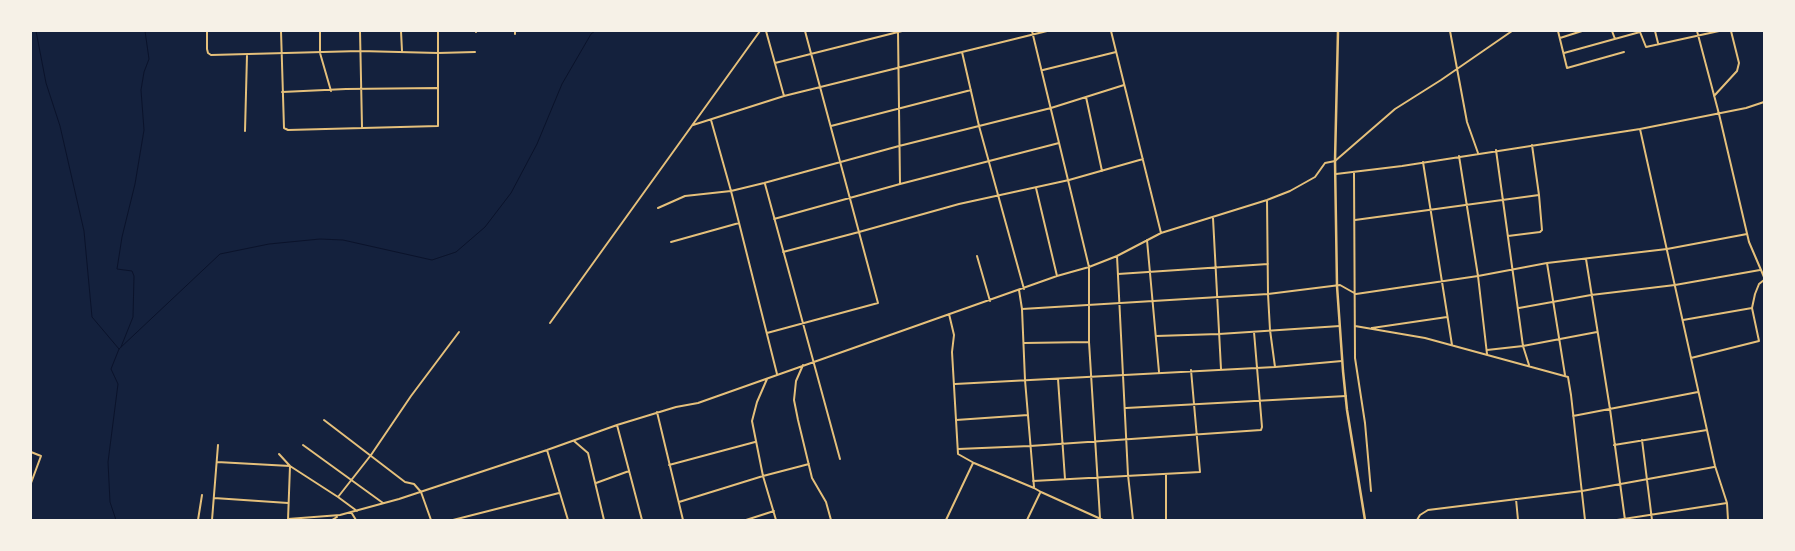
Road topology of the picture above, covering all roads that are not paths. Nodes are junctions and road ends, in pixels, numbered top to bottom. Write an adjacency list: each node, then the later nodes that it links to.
1 (207, 31): 42 (street)
2 (280, 31): 37 (street)
3 (320, 31): 38 (street)
4 (360, 31): 31 (street)
5 (401, 31): 32 (street)
6 (438, 31): 39 (street)
7 (760, 31): 62 (street)
8 (766, 31): 43 (street)
9 (805, 31): 41 (street)
10 (878, 31): 27 (street)
11 (902, 31): 24 (street)
12 (1047, 31): 25 (street)
13 (1110, 31): 35 (street)
14 (1338, 31): 76 (main road)
15 (1450, 31): 44 (street)
16 (1512, 31): 44 (street)
17 (1558, 31): 28 (street)
18 (1582, 31): 28 (street)
19 (1612, 31): 29 (street)
20 (1655, 31): 30 (street)
21 (1697, 31): 26 (street)
22 (1719, 31): 26 (street)
23 (1731, 31): 55 (street)
24 (898, 32): 27 (street); 45 (street)
25 (1033, 33): 34 (street); 46 (street)
26 (1698, 35): 30 (street); 55 (street)
27 (880, 36): 41 (street)
28 (1560, 38): 40 (street)
29 (1614, 39): 30 (street); 40 (street)
30 (1658, 44)
31 (360, 51): 32 (street); 38 (street); 50 (street)
32 (402, 52): 39 (street)
33 (475, 52): 39 (street)
34 (962, 52): 45 (street); 51 (street)
35 (1116, 52): 46 (street); 47 (street)
36 (1624, 52): 40 (street)
37 (281, 53): 38 (street); 42 (street); 53 (street)
38 (320, 53): 52 (street)
39 (438, 53): 48 (street)
40 (1564, 53)
41 (811, 54): 43 (street); 49 (street)
42 (247, 55): 67 (street)
43 (775, 63): 54 (street)
44 (1458, 67): 72 (street); 76 (street)
45 (899, 68): 49 (street); 58 (street)
46 (1042, 71): 59 (street)
47 (1124, 84): 56 (street); 74 (street)
48 (438, 88): 50 (street); 65 (street)
49 (820, 88): 54 (street); 63 (street)
50 (360, 89): 52 (street); 65 (street)
51 (971, 90): 58 (street); 64 (street)
52 (331, 91): 53 (street)
53 (282, 92): 65 (street)
54 (784, 96): 61 (street)
55 (1714, 96): 60 (street)
56 (1086, 97): 59 (street); 79 (street)
57 (1764, 102): 60 (street)
58 (899, 107): 63 (street); 70 (street)
59 (1051, 108): 64 (street); 68 (street)
60 (1719, 114): 66 (street); 101 (street)
61 (711, 119): 62 (street); 86 (street)
62 (694, 125): 141 (street)
63 (830, 126): 77 (street)
64 (980, 126): 70 (street); 75 (street)
65 (362, 127)
66 (1640, 129): 69 (street); 105 (street)
67 (245, 131)
68 (1060, 143): 75 (street); 82 (street)
69 (1532, 145): 71 (street); 88 (street)
70 (899, 146): 77 (street); 84 (street)
71 (1496, 150): 72 (street); 90 (street)
72 (1478, 153): 73 (street)
73 (1459, 156): 78 (street); 92 (street)
74 (1143, 159): 79 (street); 100 (street)
75 (990, 161): 84 (street); 87 (street)
76 (1335, 161): 81 (main road); 91 (street)
77 (840, 162): 83 (street); 89 (street)
78 (1423, 162): 80 (street); 94 (street)
79 (1102, 171): 82 (street)
80 (1354, 172): 81 (street); 97 (street)
81 (1336, 174): 123 (main road)
82 (1069, 180): 85 (street); 112 (street)
83 (764, 183): 86 (street); 96 (street)
84 (900, 184): 89 (street)
85 (1036, 188): 87 (street); 118 (street)
86 (731, 191): 93 (street); 98 (street)
87 (999, 195): 99 (street); 124 (street)
88 (1539, 195): 90 (street); 102 (street)
89 (850, 198): 96 (street); 99 (street)
90 (1503, 199): 92 (street); 102 (street)
91 (1267, 200): 95 (street); 110 (street)
92 (1467, 204): 94 (street); 119 (street)
93 (658, 208)
94 (1430, 210): 97 (street); 121 (street)
95 (1213, 218): 100 (street); 113 (street)
96 (774, 219): 106 (street)
97 (1355, 220): 127 (street)
98 (739, 223): 104 (street); 150 (street)
99 (859, 232): 106 (street); 142 (street)
100 (1161, 233): 103 (street)
101 (1747, 234): 105 (street); 115 (street)
102 (1508, 236): 114 (street)
103 (1147, 240): 108 (street); 116 (street)
104 (671, 242)
105 (1667, 249): 109 (street); 122 (street)
106 (783, 252): 142 (street)
107 (977, 256): 130 (street)
108 (1117, 256): 112 (street); 117 (street)
109 (1586, 259): 111 (street); 128 (street)
110 (1268, 264): 113 (street); 126 (street)
111 (1547, 264): 114 (street); 132 (street)
112 (1089, 267): 118 (street); 134 (street)
113 (1215, 268): 116 (street); 129 (street)
114 (1512, 270): 119 (street); 135 (street)
115 (1760, 270): 120 (street); 122 (street)
116 (1150, 272): 117 (street); 131 (street)
117 (1118, 274): 133 (street)
118 (1057, 276): 124 (street)
119 (1478, 276): 121 (street); 158 (street)
120 (1764, 279): 136 (street)
121 (1441, 281): 127 (street); 139 (street)
122 (1675, 285): 128 (street); 140 (street)
123 (1337, 286): 126 (street); 127 (street); 143 (main road)
124 (1024, 289): 125 (street)
125 (1019, 290): 130 (street); 137 (street)
126 (1268, 294): 129 (street); 146 (street)
127 (1356, 294): 144 (street)
128 (1591, 295): 132 (street); 149 (street)
129 (1217, 297): 131 (street); 151 (street)
130 (990, 301): 138 (street)
131 (1152, 302): 133 (street); 152 (street)
132 (1554, 302): 135 (street); 153 (street)
133 (1119, 304): 134 (street); 171 (street)
134 (1088, 305): 137 (street); 154 (street)
135 (1518, 308): 157 (street)
136 (1752, 308): 140 (street); 160 (street)
137 (1022, 309): 155 (street)
138 (950, 314): 162 (street); 177 (street)
139 (1447, 318): 145 (street); 156 (street)
140 (1683, 320): 160 (street)
141 (550, 323)
142 (803, 324): 150 (street); 162 (street)
143 (1340, 326): 146 (street); 161 (main road)
144 (1355, 326): 145 (street); 227 (street)
145 (1370, 328): 156 (street)
146 (1270, 330): 148 (street); 165 (street)
147 (459, 332): 206 (street)
148 (1254, 332): 151 (street); 166 (street)
149 (1597, 332): 153 (street); 183 (street)
150 (767, 333): 170 (street)
151 (1220, 334): 152 (street); 167 (street)
152 (1156, 336): 169 (street)
153 (1559, 339): 157 (street); 172 (street)
154 (1089, 342): 155 (street); 173 (street)
155 (1024, 343): 176 (street)
156 (1452, 345): 159 (street)
157 (1523, 346): 158 (street); 164 (street)
158 (1486, 350): 159 (street)
159 (1487, 354): 164 (street)
160 (1691, 358): 178 (street)
161 (1342, 361): 165 (street); 179 (main road)
162 (813, 362): 163 (street); 207 (street)
163 (803, 365): 170 (street); 210 (street)
164 (1529, 366): 172 (street)
165 (1275, 367): 166 (street)
166 (1256, 368): 167 (street); 180 (street)
167 (1221, 369): 168 (street)
168 (1191, 370): 169 (street); 181 (street)
169 (1159, 372): 171 (street)
170 (777, 374): 175 (street)
171 (1123, 374): 173 (street); 182 (street)
172 (1565, 376): 186 (street)
173 (1092, 377): 174 (street); 195 (street)
174 (1058, 378): 176 (street); 197 (street)
175 (767, 379): 184 (street); 196 (street)
176 (1025, 380): 177 (street); 185 (street)
177 (955, 384): 188 (street)
178 (1698, 392): 183 (street); 190 (street)
179 (1346, 396): 180 (street); 266 (main road)
180 (1259, 401): 181 (street); 191 (street)
181 (1195, 405): 182 (street); 191 (street)
182 (1125, 408): 192 (street)
183 (1610, 409): 186 (street); 198 (street)
184 (657, 412): 189 (street); 211 (street)
185 (1028, 415): 188 (street); 201 (street)
186 (1573, 416): 228 (street)
187 (324, 420): 206 (street)
188 (956, 420): 202 (street)
189 (617, 425): 194 (street); 214 (street)
190 (1707, 430): 193 (street); 213 (street)
191 (1198, 435): 192 (street); 215 (street)
192 (1126, 440): 195 (street); 216 (street)
193 (1642, 440): 198 (street); 219 (street)
194 (574, 441): 203 (street); 224 (street)
195 (1096, 441): 197 (street); 218 (street)
196 (755, 442): 211 (street); 217 (street)
197 (1062, 443): 201 (street); 220 (street)
198 (1614, 444): 225 (street)
199 (218, 445): 208 (street)
200 (303, 446): 221 (street)
201 (1030, 446): 202 (street); 222 (street)
202 (958, 449): 209 (street)
203 (547, 450): 229 (street); 231 (street)
204 (31, 452): 223 (street)
205 (279, 454): 212 (street)
206 (371, 455): 221 (street); 229 (street)
207 (840, 459)
208 (217, 462): 212 (street); 234 (street)
209 (974, 463): 226 (street); 262 (street)
210 (809, 464): 217 (street); 261 (street)
211 (669, 465): 236 (street)
212 (290, 466): 233 (street); 237 (street)
213 (1716, 466): 219 (street); 239 (street)
214 (629, 471): 224 (street); 257 (street)
215 (1166, 474): 216 (street); 265 (street)
216 (1128, 475): 218 (street); 264 (street)
217 (763, 476): 236 (street); 241 (street)
218 (1099, 477): 220 (street); 246 (street)
219 (1646, 478): 225 (street); 243 (street)
220 (1065, 479): 222 (street)
221 (351, 480): 233 (street); 238 (street)
222 (1033, 481): 226 (street)
223 (31, 483)
224 (595, 483): 256 (street)
225 (1619, 484): 228 (street); 247 (street)
226 (1034, 488): 230 (street)
227 (1371, 491)
228 (1582, 491): 235 (street); 269 (street)
229 (421, 492): 238 (street); 253 (street)
230 (1041, 492): 246 (street); 263 (street)
231 (559, 493): 254 (street); 255 (street)
232 (202, 495): 249 (street)
233 (338, 497): 240 (street)
234 (214, 498): 237 (street); 250 (street)
235 (1516, 499): 267 (street); 268 (street)
236 (679, 502): 258 (street)
237 (288, 503): 245 (street)
238 (383, 503): 240 (street)
239 (1727, 503): 243 (street); 248 (street)
240 (357, 511): 242 (street)
241 (774, 511): 259 (street); 260 (street)
242 (351, 512): 244 (street); 252 (street)
243 (1651, 513): 247 (street); 271 (street)
244 (340, 515): 245 (street); 251 (street)
245 (288, 519)
246 (1101, 519)
247 (1625, 519): 270 (street)
248 (1728, 519)
249 (198, 520)
250 (212, 520)
251 (332, 520)
252 (356, 520)
253 (431, 520)
254 (453, 520)
255 (568, 520)
256 (604, 520)
257 (642, 520)
258 (683, 520)
259 (746, 520)
260 (776, 520)
261 (831, 520)
262 (946, 520)
263 (1027, 520)
264 (1133, 520)
265 (1166, 520)
266 (1365, 520)
267 (1417, 520)
268 (1518, 520)
269 (1584, 520)
270 (1617, 520)
271 (1652, 520)

